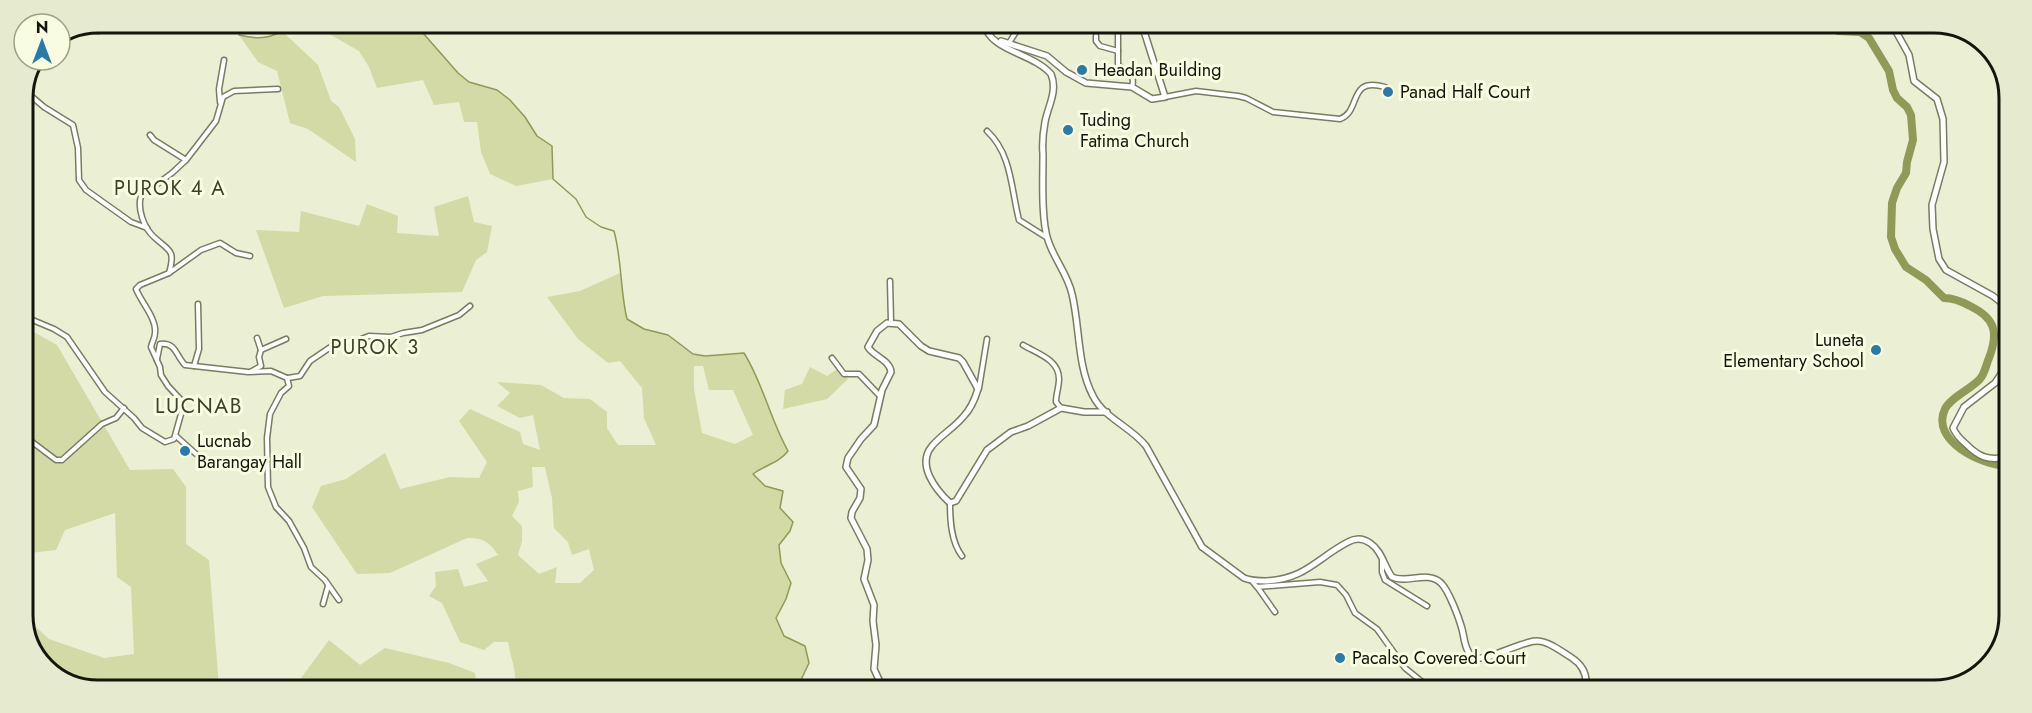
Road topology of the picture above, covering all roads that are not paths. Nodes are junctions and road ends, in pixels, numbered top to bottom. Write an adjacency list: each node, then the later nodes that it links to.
1 (988, 33): 7 (street)
2 (1016, 33): 8 (street)
3 (1118, 33): 9 (street)
4 (1145, 33): 14 (street)
5 (1897, 33): 25 (street)
6 (1096, 36): 9 (street)
7 (990, 38): 8 (street); 21 (street)
8 (1009, 44): 11 (street)
9 (1118, 51): 11 (street)
10 (224, 60): 16 (street)
11 (1132, 87): 14 (street)
12 (1385, 87): 14 (street)
13 (278, 89): 16 (street)
14 (1165, 97)
15 (33, 98): 20 (street)
16 (220, 103): 19 (street)
17 (987, 131): 21 (street)
18 (150, 135): 19 (street)
19 (186, 160): 20 (street)
20 (147, 228): 23 (street)
21 (1046, 237): 45 (street)
22 (250, 256): 23 (street)
23 (169, 273): 36 (street)
24 (890, 281): 29 (street)
25 (1999, 301)
26 (198, 304): 37 (street)
27 (470, 306): 40 (street)
28 (33, 320): 43 (street)
29 (891, 322): 41 (street); 42 (street)
30 (257, 338): 34 (street)
31 (286, 339): 34 (street)
32 (987, 339): 41 (street)
33 (1023, 345): 44 (street)
34 (261, 350): 38 (street)
35 (832, 358): 42 (street)
36 (157, 360): 37 (street); 46 (street)
37 (194, 366): 38 (street)
38 (248, 372): 40 (street)
39 (1999, 377): 49 (street)
40 (287, 378): 54 (street)
41 (978, 388): 50 (street)
42 (880, 396): 60 (street)
43 (124, 408): 46 (street); 47 (street)
44 (1061, 408): 45 (street); 50 (street)
45 (1107, 412): 53 (street)
46 (176, 436): 48 (street)
47 (33, 443)
48 (196, 454)
49 (1999, 458)
50 (950, 503): 51 (street)
51 (962, 556)
52 (1383, 559): 53 (street); 58 (street); 62 (street)
53 (1252, 581): 55 (street)
54 (328, 585): 56 (street); 57 (street)
55 (1257, 587): 59 (street); 61 (street)
56 (339, 600)
57 (323, 604)
58 (1426, 606)
59 (1275, 612)
60 (879, 680)
61 (1420, 680)
62 (1586, 680)

